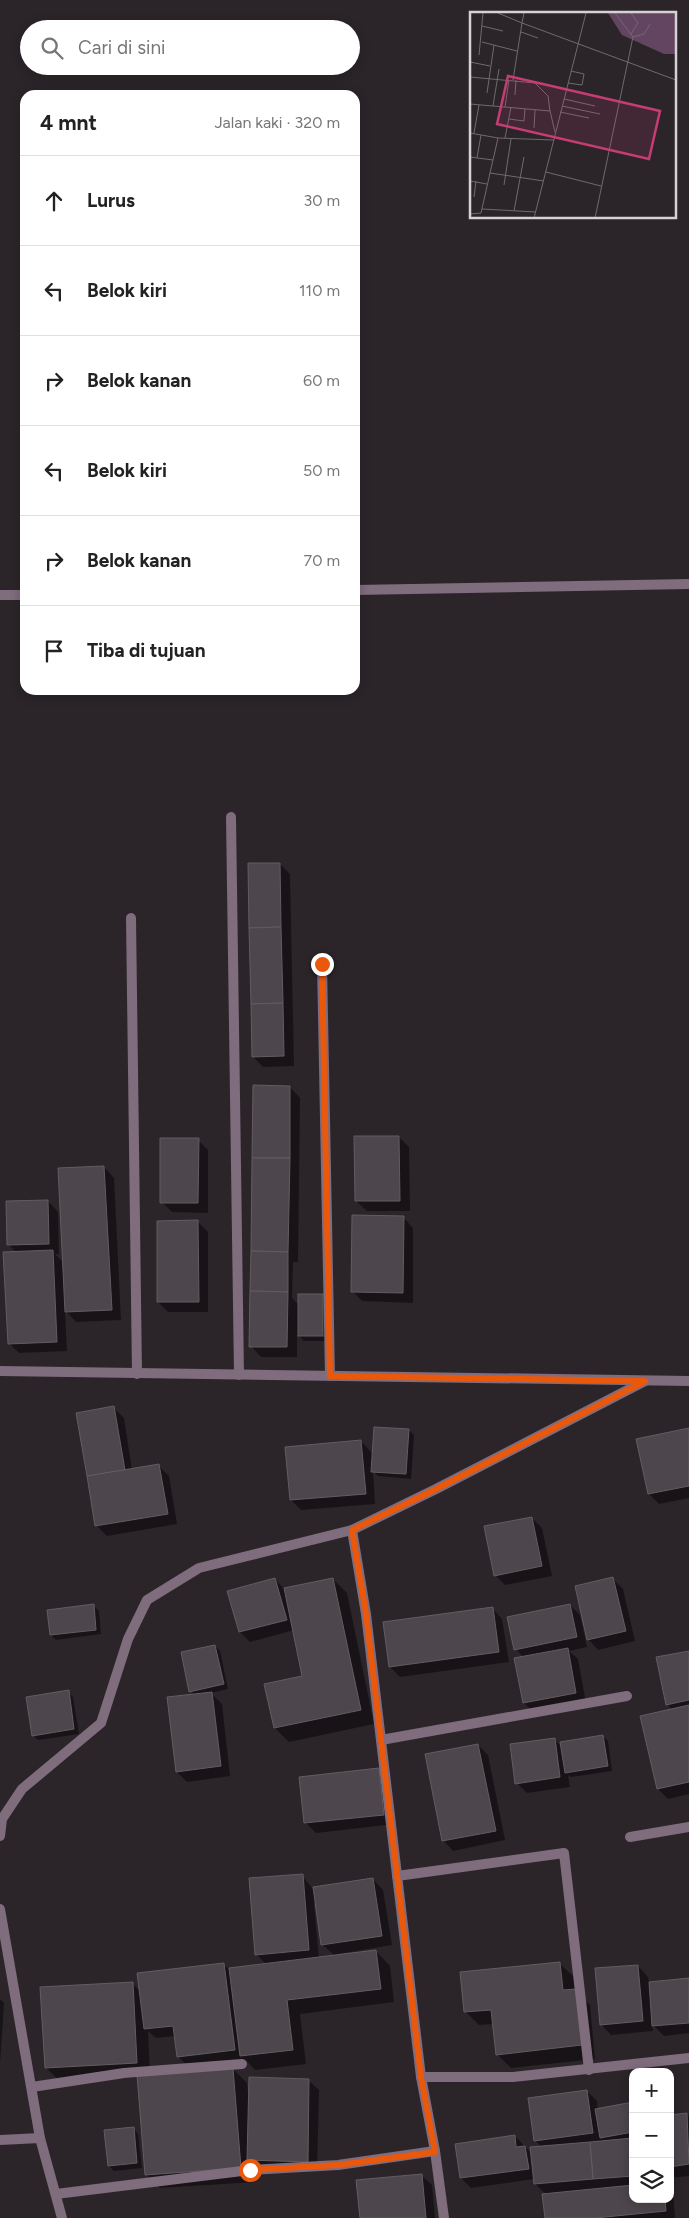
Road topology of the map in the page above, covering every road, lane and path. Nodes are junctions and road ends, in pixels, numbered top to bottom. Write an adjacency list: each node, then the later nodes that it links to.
1 (689, 584): 2 (street)
2 (360, 590)
3 (0, 595): 4 (street)
4 (20, 595)
5 (231, 817): 10 (street)
6 (130, 918): 9 (street)
7 (322, 964): 11 (street)
8 (0, 1371): 9 (street)
9 (137, 1374): 10 (street)
10 (239, 1375): 11 (street)
11 (330, 1376): 12 (street)
12 (645, 1381): 13 (street); 14 (street)
13 (689, 1381)
14 (352, 1530): 16 (street); 18 (street)
15 (627, 1696): 16 (street)
16 (381, 1740): 20 (street)
17 (689, 1827): 19 (street)
18 (0, 1836)
19 (630, 1837)
20 (397, 1876): 24 (street); 25 (street)
21 (0, 1909): 26 (street)
22 (689, 2058): 24 (street)
23 (242, 2064): 26 (street)
24 (589, 2070): 25 (street)
25 (421, 2077): 29 (street)
26 (32, 2087): 27 (street)
27 (40, 2138): 28 (street); 30 (street)
28 (0, 2140)
29 (435, 2152): 30 (street); 32 (street)
30 (56, 2194): 31 (street)
31 (62, 2218)
32 (444, 2218)

